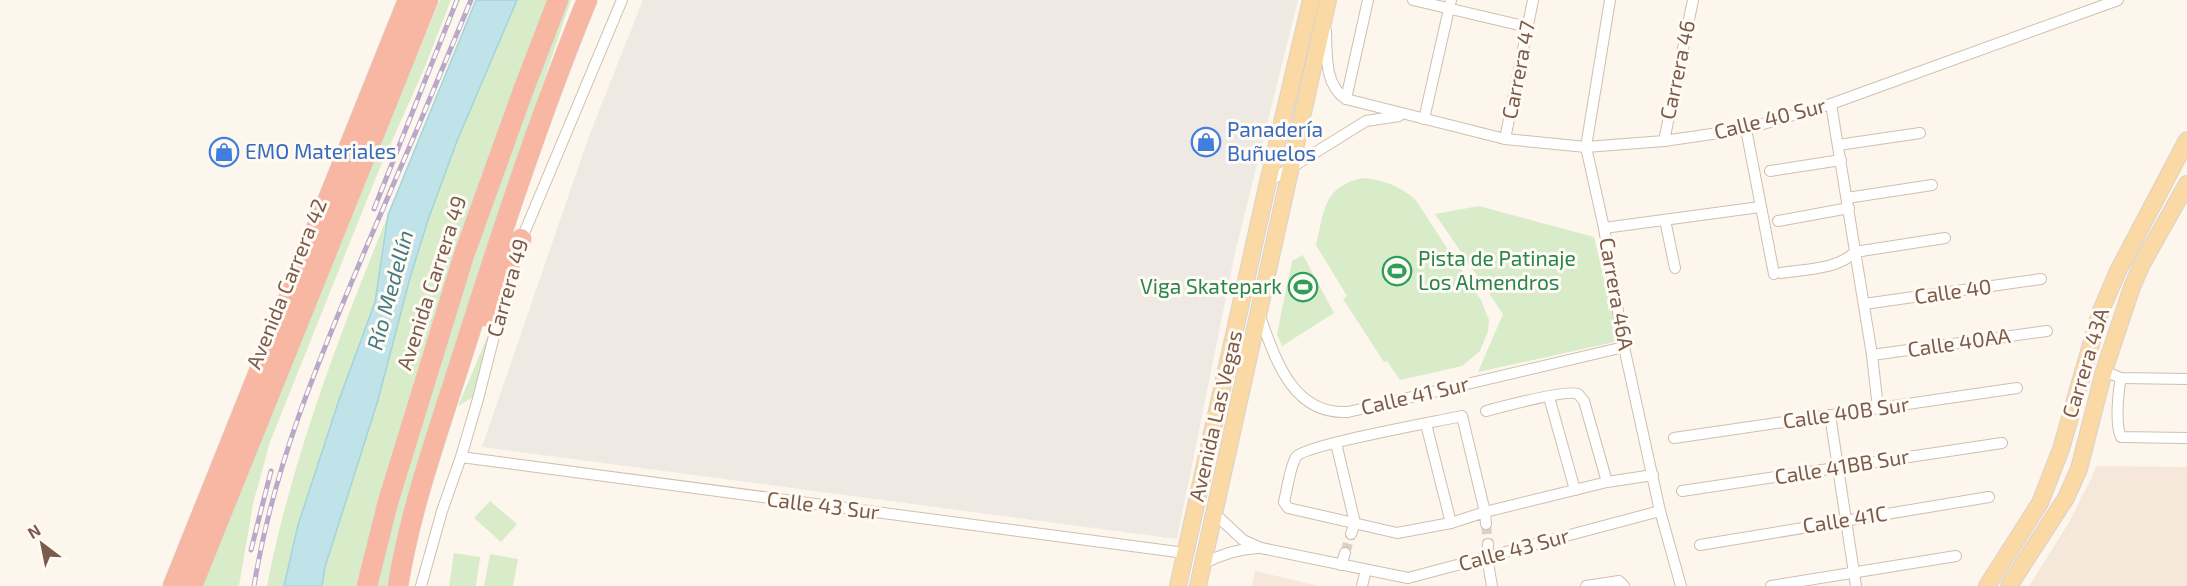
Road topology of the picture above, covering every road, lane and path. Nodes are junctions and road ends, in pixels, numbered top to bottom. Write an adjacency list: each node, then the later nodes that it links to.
1 (408, 0): 48 (highway, Avenida Carrera 42)
2 (428, 0): 44 (highway, Avenida Carrera 42)
3 (558, 0): 97 (highway, Avenida Carrera 49)
4 (581, 0): 17 (highway)
5 (587, 0): 17 (highway)
6 (622, 0): 43 (street, Carrera 49)
7 (1311, 0): 18 (main road, Avenida Las Vegas)
8 (1368, 0): 19 (street)
9 (1413, 0): 14 (street)
10 (1533, 0): 16 (street, Carrera 47)
11 (1610, 0): 30 (street, Carrera 46A)
12 (1693, 0): 28 (street, Carrera 46)
13 (2118, 0): 20 (street, Calle 40 Sur)
14 (1450, 4): 16 (street); 22 (street)
15 (1326, 8): 19 (street); 25 (main road, Avenida Las Vegas)
16 (1527, 27): 26 (street, Carrera 47)
17 (573, 35): 58 (highway)
18 (1291, 85): 25 (main road); 34 (main road, Avenida Las Vegas)
19 (1346, 99): 21 (street, Calle 40 Sur)
20 (1831, 104): 23 (street, Calle 40 Sur); 29 (street)
21 (1408, 116): 22 (street, Calle 40 Sur); 32 (street, Calle 40 Sur)
22 (1424, 119): 26 (street, Calle 40 Sur)
23 (1746, 129): 28 (street, Calle 40 Sur); 38 (street)
24 (1920, 133): 29 (street)
25 (1298, 135): 32 (main road, Avenida Las Vegas)
26 (1505, 139): 30 (street, Calle 40 Sur)
27 (2187, 140): 109 (main road, Carrera 43A)
28 (1664, 141): 30 (street, Calle 40 Sur)
29 (1838, 145): 31 (street)
30 (1586, 147): 41 (street, Carrera 46A)
31 (1841, 160): 33 (street); 37 (street)
32 (1290, 169): 34 (street, Calle 40 Sur); 50 (main road, Avenida Las Vegas)
33 (1770, 171)
34 (1268, 182): 86 (main road, Avenida Las Vegas)
35 (2187, 183): 54 (main road, Carrera 43A)
36 (1932, 185): 37 (street)
37 (1848, 203): 40 (street); 45 (street)
38 (1760, 207): 39 (street); 45 (street)
39 (1665, 220): 41 (street); 46 (street)
40 (1778, 221)
41 (1604, 228): 52 (street, Carrera 46A)
42 (1945, 238): 45 (street)
43 (521, 239): 58 (highway); 68 (street, Carrera 49)
44 (328, 246): 48 (highway); 96 (highway, Avenida Carrera 42)
45 (1855, 252): 49 (street)
46 (1675, 268)
47 (2041, 279): 49 (street, Calle 40)
48 (292, 288): 95 (highway, Avenida Carrera 42)
49 (1864, 304): 53 (street)
50 (1258, 311): 52 (street, Calle 41 Sur); 77 (main road, Avenida Las Vegas)
51 (2047, 331): 53 (street, Calle 40AA)
52 (1624, 346): 70 (street, Carrera 46A)
53 (1872, 355): 60 (street)
54 (2104, 371): 55 (street); 110 (main road, Carrera 43A)
55 (2121, 378): 56 (street); 65 (street, Carrera 43A)
56 (2187, 379)
57 (2017, 388): 60 (street, Calle 40B Sur)
58 (452, 390): 98 (highway)
59 (1549, 397): 61 (street); 71 (street); 72 (street)
60 (1878, 408): 62 (street, Calle 40B Sur)
61 (1486, 411)
62 (1830, 415): 64 (street, Calle 40B Sur); 69 (street)
63 (1426, 424): 66 (street); 76 (street); 80 (street)
64 (1674, 438)
65 (2187, 438)
66 (1336, 443): 79 (street); 79 (street)
67 (2002, 443): 69 (street, Calle 41BB Sur)
68 (461, 458): 86 (street, Calle 43 Sur); 99 (street, Carrera 49)
69 (1838, 468): 73 (street, Calle 41BB Sur); 78 (street)
70 (1653, 476): 71 (street); 75 (street, Carrera 46A)
71 (1607, 482): 72 (street)
72 (1575, 490): 76 (street)
73 (1682, 491)
74 (1989, 497): 78 (street, Calle 41C)
75 (1660, 511): 89 (street, Calle 43 Sur); 106 (street, Carrera 46A)
76 (1485, 512): 80 (street); 81 (street)
77 (1214, 513): 85 (street); 90 (main road, Avenida Las Vegas)
78 (1846, 520): 84 (street, Calle 41C); 93 (street)
79 (1355, 523): 80 (street); 82 (street)
80 (1451, 523)
81 (1486, 524)
82 (1351, 534)
83 (1488, 544): 89 (street)
84 (1700, 545)
85 (1261, 548): 90 (street); 91 (street, Calle 43 Sur)
86 (1185, 552): 100 (main road, Avenida Las Vegas)
87 (1345, 553): 91 (street)
88 (1956, 556): 93 (street)
89 (1487, 557): 94 (street, Calle 43 Sur); 103 (street)
90 (1203, 564): 101 (main road, Avenida Las Vegas)
91 (1341, 566): 92 (street, Calle 43 Sur)
92 (1366, 570): 94 (street, Calle 43 Sur); 102 (street)
93 (1854, 573): 107 (street); 108 (street)
94 (1407, 582)
95 (173, 586)
96 (192, 586)
97 (367, 586)
98 (398, 586)
99 (421, 586)
100 (1178, 586)
101 (1198, 586)
102 (1362, 586)
103 (1492, 586)
104 (1586, 586): 105 (street)
105 (1624, 586)
106 (1681, 586)
107 (1771, 586)
108 (1856, 586)
109 (1987, 586)
110 (2009, 586)

